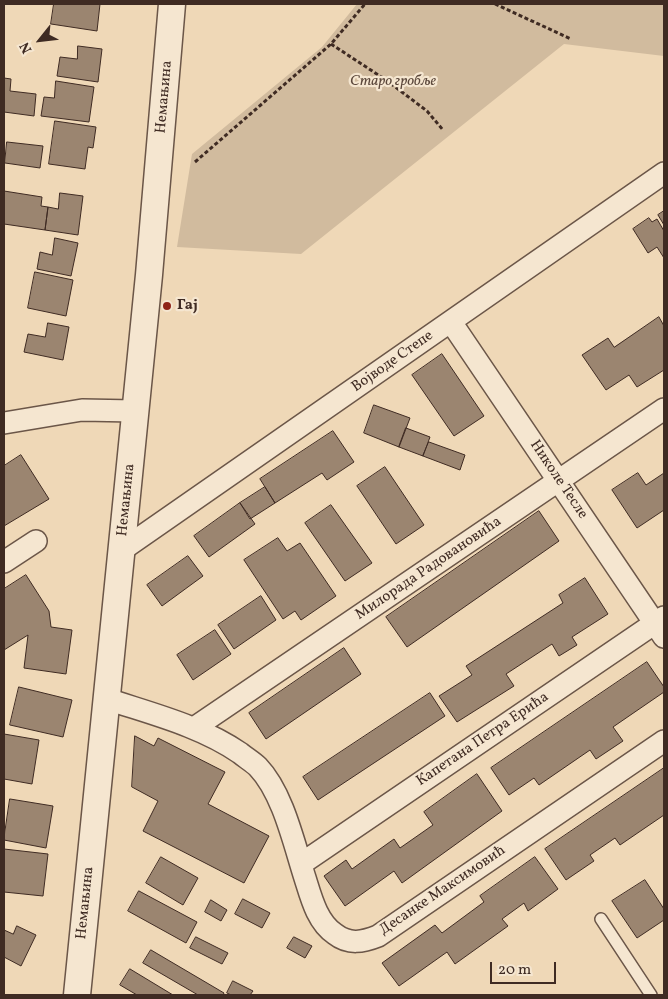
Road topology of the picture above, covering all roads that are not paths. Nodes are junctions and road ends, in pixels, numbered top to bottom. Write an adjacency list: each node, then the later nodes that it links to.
1 (172, 4): 5 (street, Немањина)
2 (664, 173): 3 (street, Војводе Степе)
3 (451, 322): 7 (street, Николе Тесле); 9 (street, Војводе Степе)
4 (664, 409): 7 (street, Милорада Радовановића)
5 (135, 411): 6 (street); 9 (street, Немањина)
6 (4, 423)
7 (558, 481): 11 (street, Николе Тесле); 13 (street, Милорада Радовановића)
8 (36, 540): 10 (street)
9 (122, 550): 12 (street, Немањина)
10 (4, 562)
11 (661, 626): 15 (street, Капетана Петра Ерића)
12 (107, 699): 13 (street, Десанке Максимовић); 17 (street, Немањина)
13 (194, 728): 15 (street, Десанке Максимовић)
14 (664, 741): 15 (street, Десанке Максимовић)
15 (301, 864)
16 (601, 919): 18 (lane)
17 (77, 995)
18 (651, 995)

